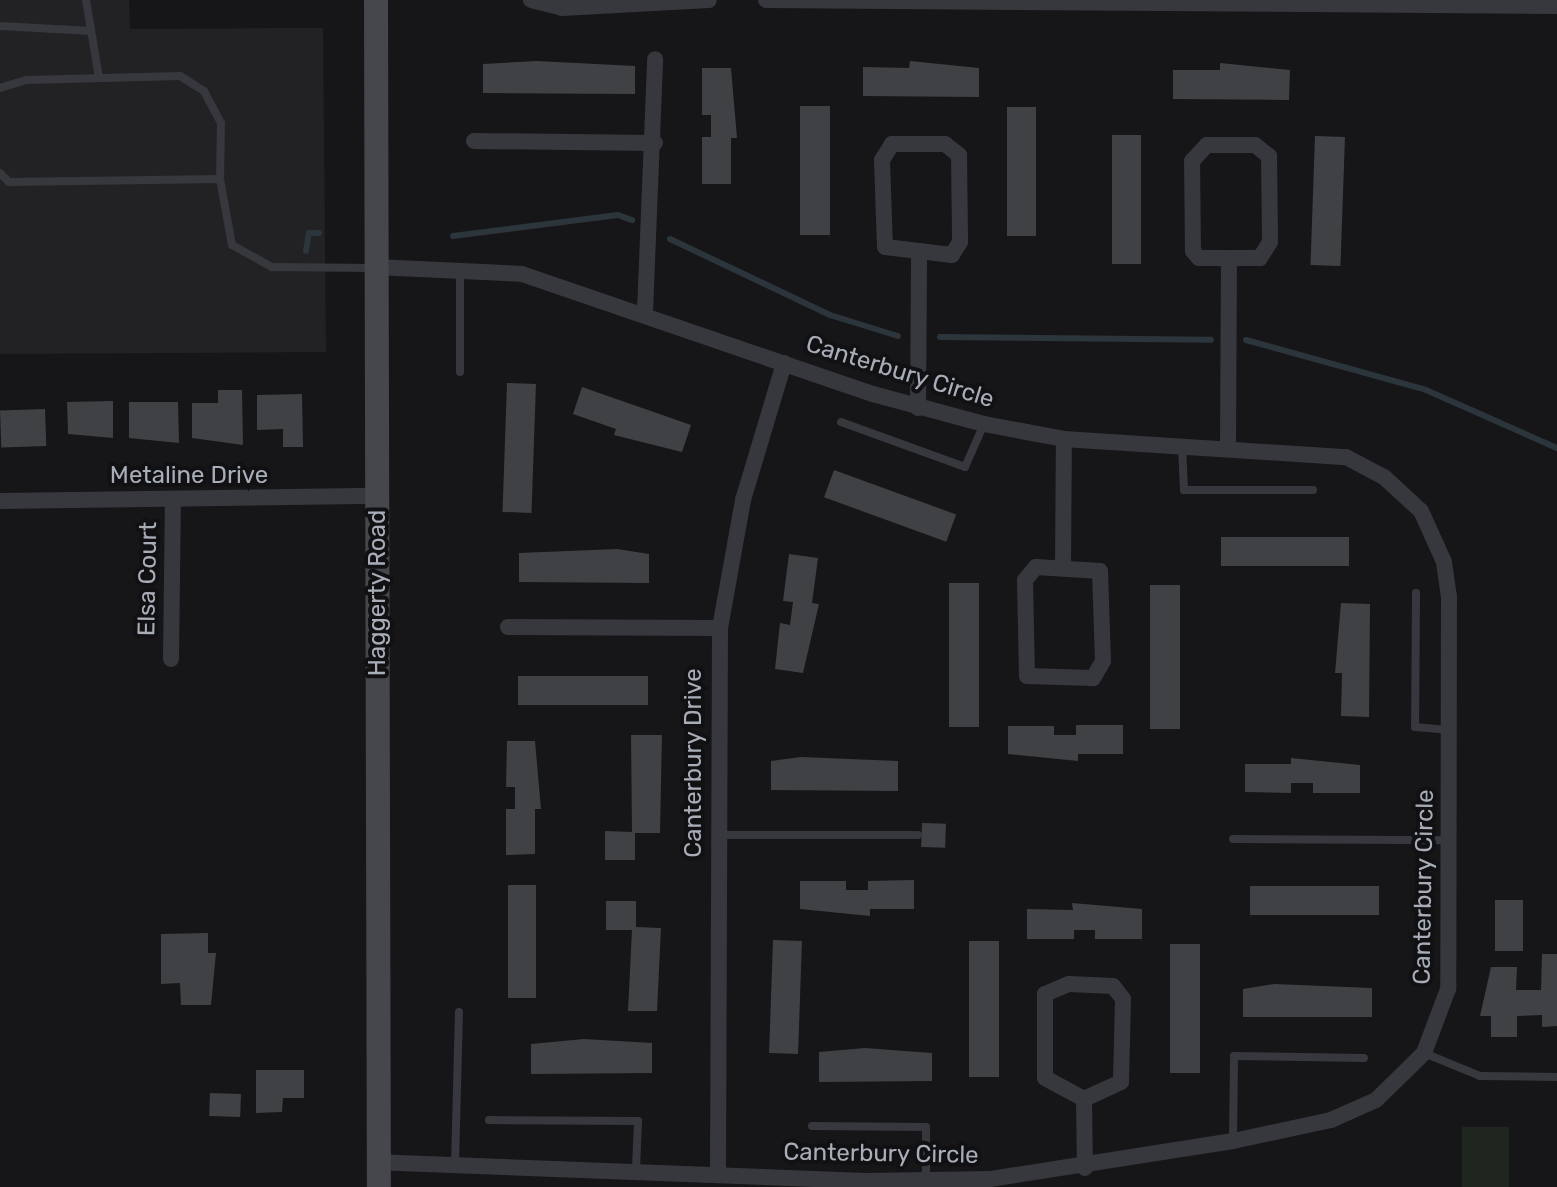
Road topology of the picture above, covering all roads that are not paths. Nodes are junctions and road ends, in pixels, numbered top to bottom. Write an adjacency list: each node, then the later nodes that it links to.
1 (86, 0): 8 (lane)
2 (376, 0): 19 (main road, Haggerty Road)
3 (531, 0): 4 (street)
4 (709, 0)
5 (766, 0): 6 (street)
6 (1557, 6)
7 (0, 26): 8 (lane)
8 (91, 31): 10 (lane)
9 (655, 59): 13 (street)
10 (99, 78): 11 (lane); 15 (lane)
11 (0, 88)
12 (474, 141): 13 (street)
13 (655, 143): 20 (street)
14 (0, 173): 15 (lane)
15 (220, 179): 19 (lane)
16 (919, 256): 16 (street); 23 (street)
17 (1229, 258): 17 (street); 28 (street)
18 (460, 265): 19 (street, Canterbury Circle); 20 (street, Canterbury Circle); 22 (lane)
19 (376, 267): 30 (main road, Haggerty Road)
20 (645, 312): 21 (street, Canterbury Circle)
21 (784, 363): 23 (street, Canterbury Circle); 36 (street, Canterbury Drive)
22 (460, 372)
23 (918, 408): 25 (street, Canterbury Circle)
24 (841, 422): 25 (lane)
25 (984, 424): 26 (street, Canterbury Circle)
26 (1064, 439): 27 (street, Canterbury Circle); 33 (street)
27 (1182, 447): 28 (street, Canterbury Circle); 29 (lane)
28 (1228, 447): 38 (street, Canterbury Circle)
29 (1313, 490)
30 (378, 496): 31 (street, Metaline Drive); 51 (main road, Haggerty Road)
31 (173, 500): 32 (street, Metaline Drive); 37 (street, Elsa Court)
32 (0, 501)
33 (1063, 567): 33 (street)
34 (1416, 593): 38 (lane)
35 (508, 627): 36 (street)
36 (720, 628): 39 (street, Canterbury Drive)
37 (171, 659)
38 (1449, 730): 42 (street, Canterbury Circle)
39 (717, 835): 40 (lane); 55 (street, Canterbury Drive)
40 (918, 835)
41 (1233, 839): 42 (lane)
42 (1449, 840): 44 (street, Canterbury Circle)
43 (459, 1012): 52 (lane)
44 (1424, 1053): 46 (lane); 50 (street, Canterbury Circle)
45 (1364, 1058): 50 (lane)
46 (1557, 1077)
47 (1084, 1099): 47 (street); 53 (street)
48 (489, 1120): 54 (lane)
49 (812, 1126): 56 (lane)
50 (1233, 1141): 53 (street, Canterbury Circle)
51 (379, 1162): 52 (street, Canterbury Circle); 57 (main road, Haggerty Road)
52 (455, 1164): 54 (street, Canterbury Circle)
53 (1085, 1168): 56 (street, Canterbury Circle)
54 (636, 1169): 55 (street, Canterbury Circle)
55 (718, 1173): 56 (street, Canterbury Circle)
56 (926, 1182)
57 (379, 1187)

